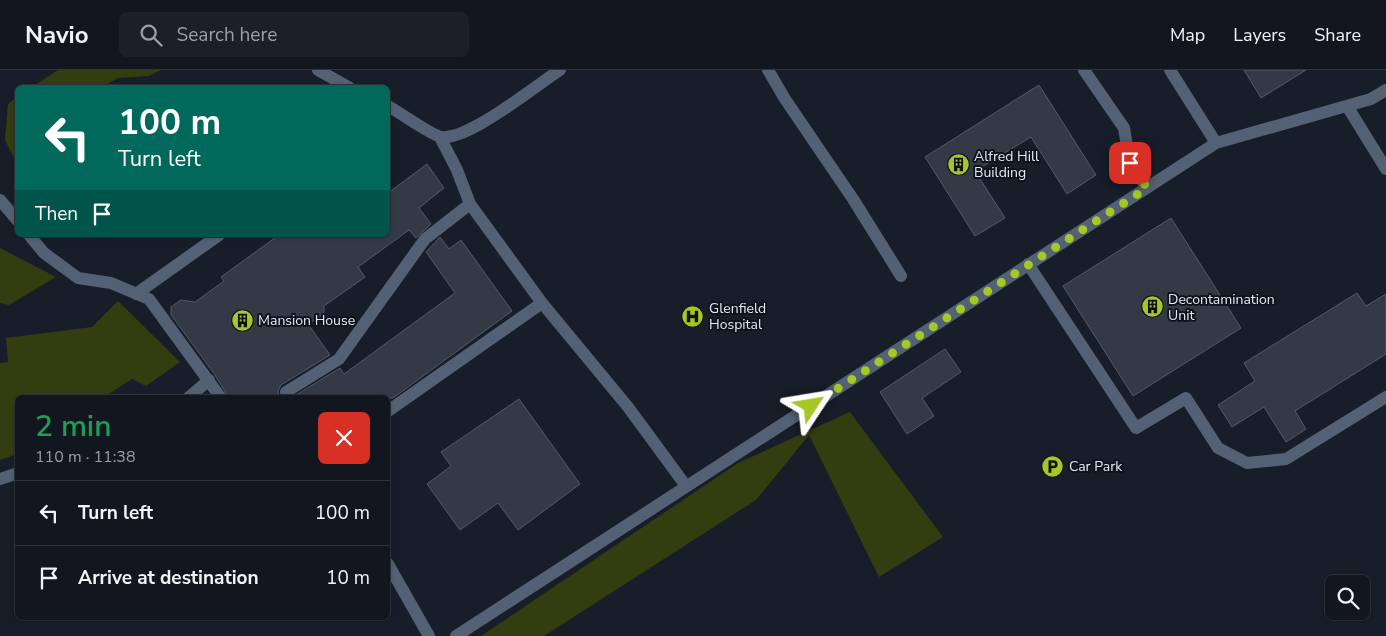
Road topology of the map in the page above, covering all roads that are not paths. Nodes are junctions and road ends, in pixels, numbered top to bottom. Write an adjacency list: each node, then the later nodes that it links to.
1 (318, 70): 6 (lane)
2 (768, 70): 20 (lane)
3 (1084, 70): 13 (lane)
4 (1170, 70): 11 (lane)
5 (556, 71): 10 (lane)
6 (345, 85)
7 (1386, 90): 8 (lane)
8 (1347, 106): 11 (lane); 12 (lane)
9 (390, 107): 10 (lane)
10 (440, 137): 15 (lane)
11 (1216, 143): 13 (lane)
12 (1386, 169)
13 (1147, 188): 19 (lane)
14 (0, 200): 16 (lane)
15 (470, 204): 22 (lane); 26 (lane)
16 (15, 218)
17 (31, 237): 21 (lane)
18 (216, 237): 21 (lane)
19 (1028, 264): 27 (lane); 31 (lane)
20 (901, 276)
21 (136, 294): 23 (lane)
22 (542, 303): 28 (lane); 31 (lane)
23 (209, 380): 24 (lane); 25 (lane)
24 (192, 395)
25 (219, 395)
26 (288, 395)
27 (1386, 398)
28 (390, 410)
29 (15, 474): 30 (lane)
30 (0, 479)
31 (686, 486): 34 (lane)
32 (390, 568): 33 (lane)
33 (429, 636)
34 (456, 636)

